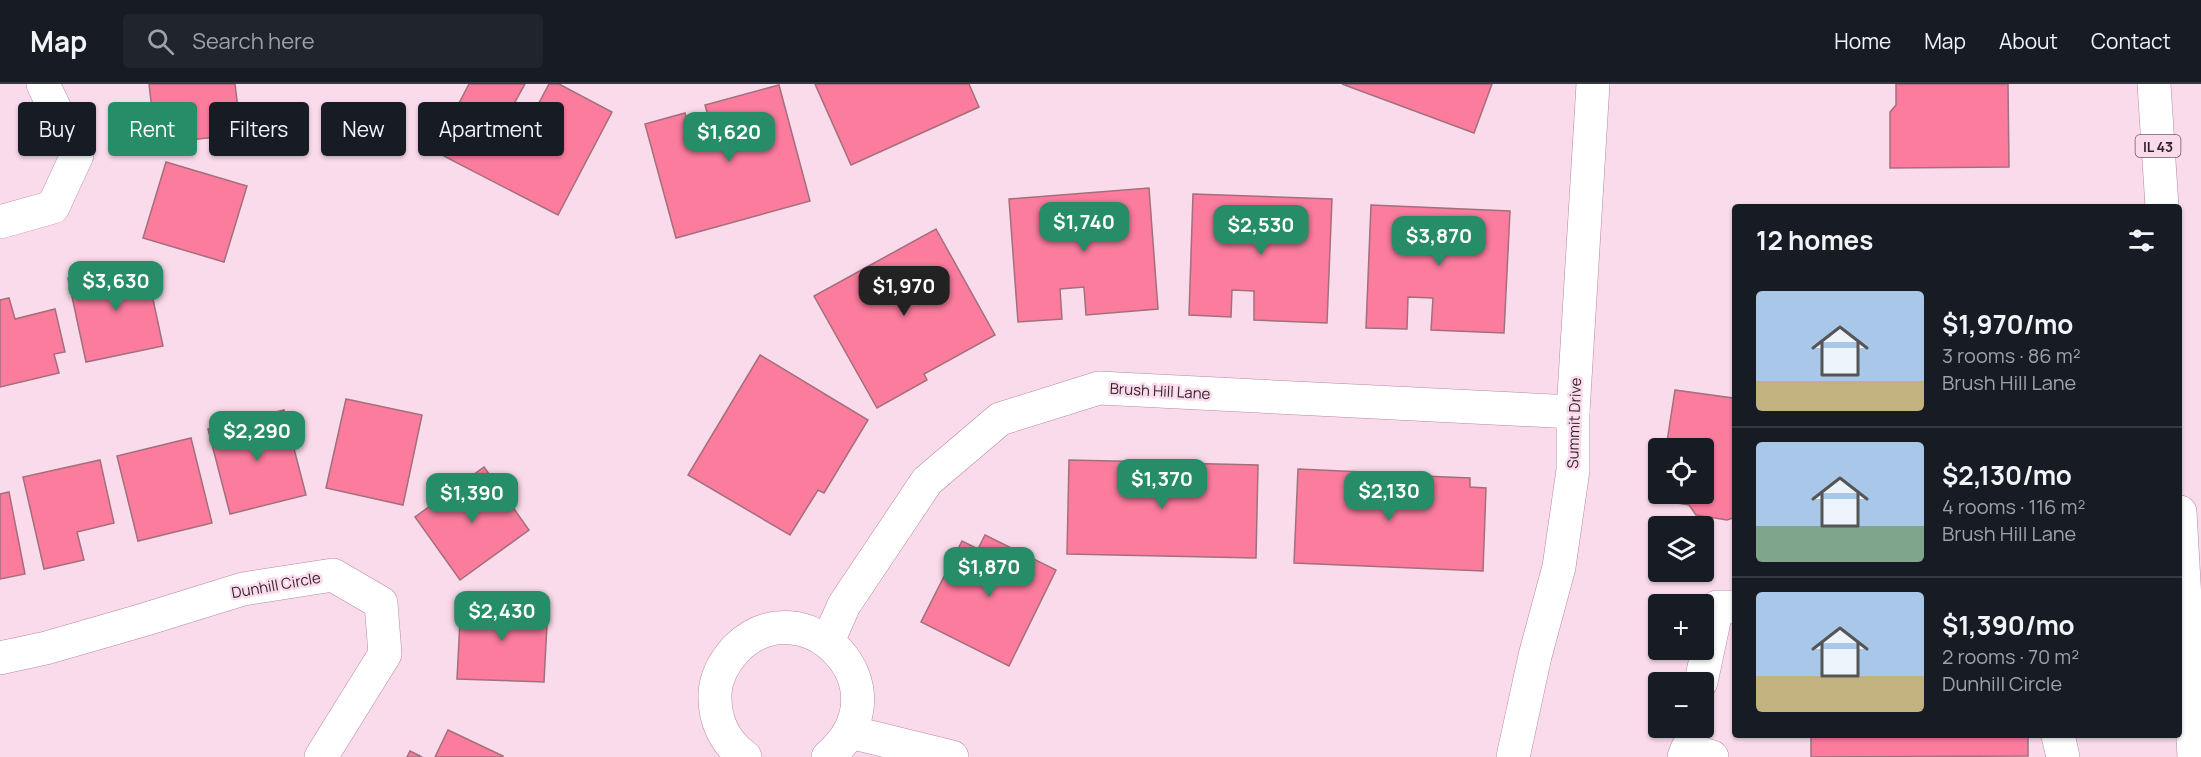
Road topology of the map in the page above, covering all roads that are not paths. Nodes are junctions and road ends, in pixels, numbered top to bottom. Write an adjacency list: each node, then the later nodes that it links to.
1 (43, 84): 5 (street)
2 (1593, 84): 6 (street, Summit Drive)
3 (2154, 84): 4 (street, IL 43)
4 (2162, 204)
5 (0, 222)
6 (1573, 412): 9 (street, Brush Hill Lane); 18 (street, Summit Drive)
7 (2182, 547): 20 (street)
8 (1726, 607): 11 (street)
9 (828, 641): 12 (street); 15 (street)
10 (0, 658): 14 (street, Dunhill Circle)
11 (1704, 672)
12 (850, 732): 16 (street); 17 (street)
13 (2059, 738): 19 (street)
14 (321, 757)
15 (745, 757)
16 (828, 757)
17 (952, 757)
18 (1513, 757)
19 (2062, 757)
20 (2194, 757)

